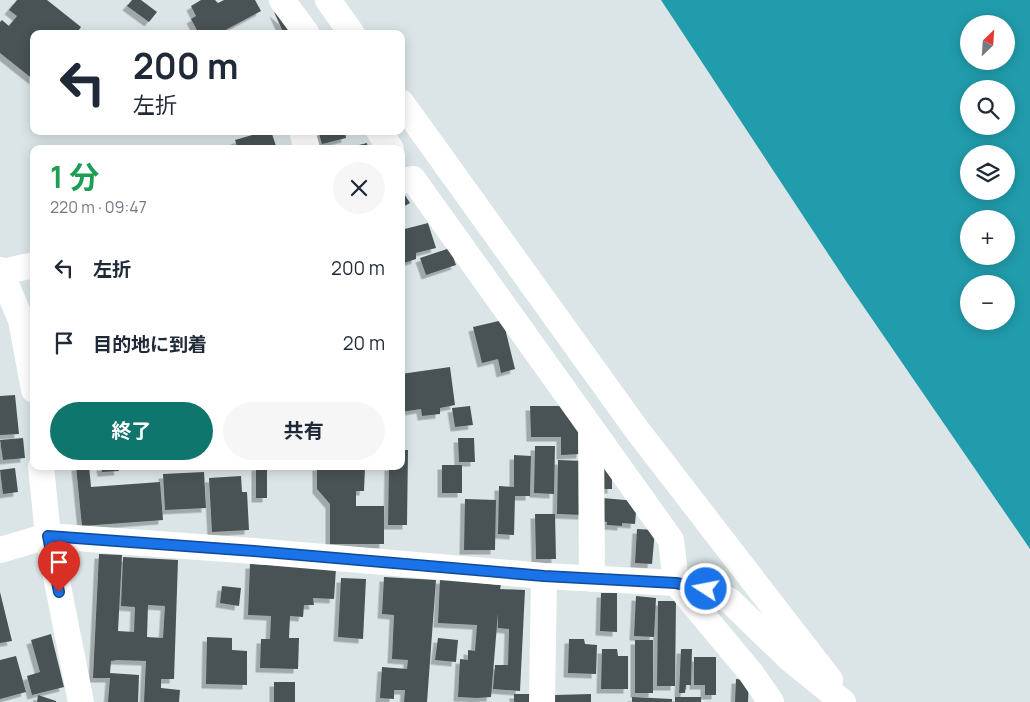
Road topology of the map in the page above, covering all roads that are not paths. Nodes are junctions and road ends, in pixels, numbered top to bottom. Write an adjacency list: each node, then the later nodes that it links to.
1 (282, 0): 3 (street)
2 (328, 0): 4 (street)
3 (304, 30)
4 (349, 30)
5 (405, 108): 22 (street)
6 (405, 174): 10 (street)
7 (30, 266): 8 (street)
8 (1, 271): 9 (street)
9 (30, 368)
10 (591, 428): 16 (street); 17 (street)
11 (41, 470): 13 (street)
12 (0, 529): 13 (street)
13 (38, 539): 14 (street); 15 (street); 18 (street)
14 (0, 550)
15 (544, 576): 16 (street); 19 (street)
16 (592, 579): 17 (street)
17 (676, 583): 20 (street); 21 (street)
18 (81, 702)
19 (542, 702)
20 (771, 702)
21 (843, 702)
22 (848, 702)

